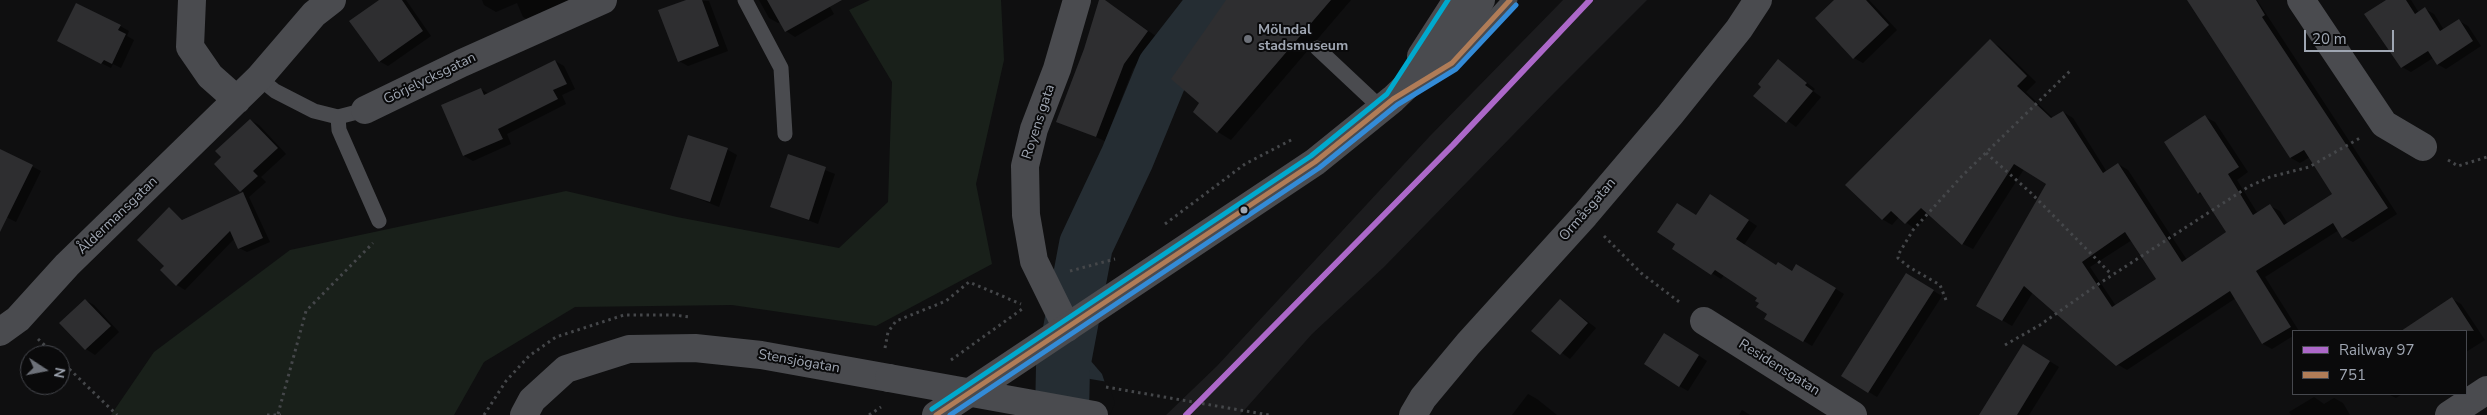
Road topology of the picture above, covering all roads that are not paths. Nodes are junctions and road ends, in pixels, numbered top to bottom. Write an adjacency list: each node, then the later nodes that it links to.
1 (192, 0): 13 (street)
2 (602, 0): 15 (street, Görjelycksgatan)
3 (746, 0): 17 (lane)
4 (1077, 0): 22 (street, Royens gata)
5 (1457, 0): 14 (street)
6 (1481, 0): 14 (street)
7 (1510, 0): 14 (lane)
8 (1758, 0): 27 (street, Ormåsgatan)
9 (2301, 0): 18 (street)
10 (318, 5): 12 (street, Åldermansgatan)
11 (1317, 48): 14 (lane)
12 (259, 78): 13 (street, Åldermansgatan); 16 (lane, Görjelycksgatan)
13 (237, 100): 21 (street, Åldermansgatan)
14 (1387, 104): 22 (street)
15 (365, 110): 16 (lane, Görjelycksgatan)
16 (338, 117): 19 (lane)
17 (784, 134)
18 (2423, 147)
19 (379, 221)
20 (1704, 322): 28 (street, Residensgatan)
21 (0, 332)
22 (1058, 334): 25 (street)
23 (2487, 390): 29 (street)
24 (524, 415): 26 (street, Stensjögatan, bridge)
25 (936, 415)
26 (1094, 415)
27 (1413, 415)
28 (1853, 415)
29 (2449, 415)

